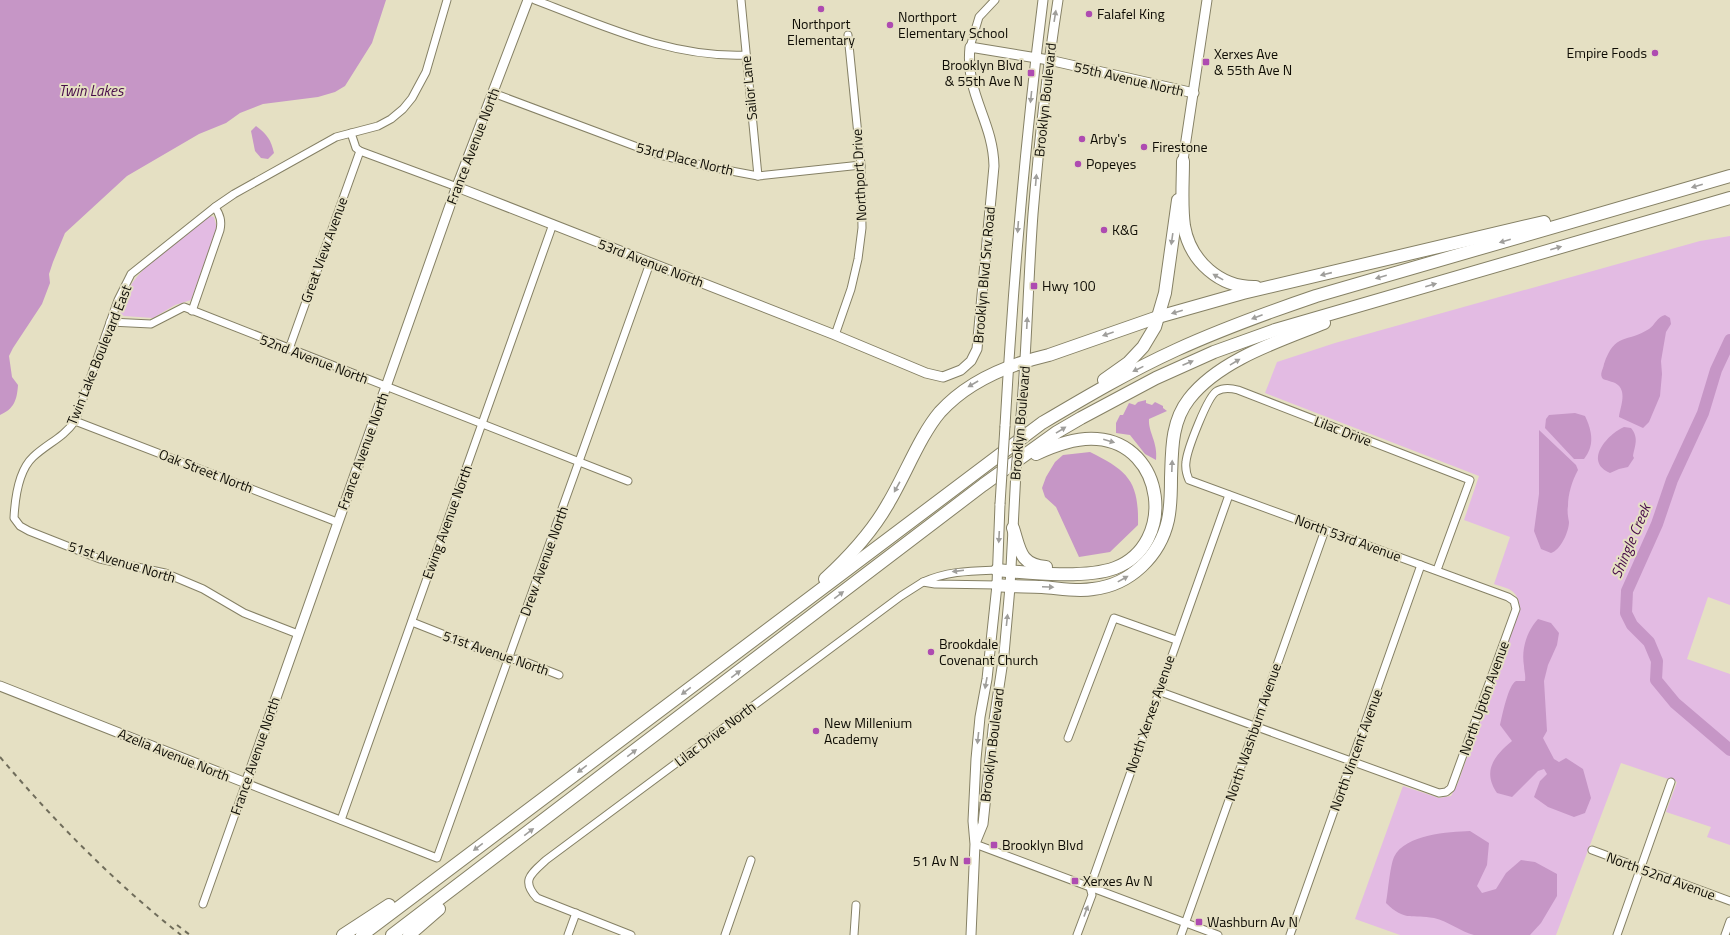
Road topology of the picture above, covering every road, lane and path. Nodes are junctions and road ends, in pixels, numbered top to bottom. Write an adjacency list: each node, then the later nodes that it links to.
1 (447, 0): 16 (street, Twin Lake Boulevard East)
2 (528, 0): 14 (street, France Avenue North)
3 (535, 0): 11 (street)
4 (741, 0): 11 (street, Sailor Lane)
5 (995, 0): 10 (street)
6 (1043, 0): 12 (street, Brooklyn Boulevard)
7 (1058, 0): 13 (street, Brooklyn Boulevard, one-way to 7)
8 (1207, 0): 15 (street)
9 (848, 35): 19 (street, Northport Drive)
10 (970, 48): 12 (street, 55th Avenue North); 38 (street, Brooklyn Blvd Srv Road)
11 (746, 55): 20 (street, Sailor Lane)
12 (1035, 59): 13 (street, 55th Avenue North); 37 (street, Brooklyn Boulevard, one-way to 37)
13 (1049, 60): 15 (street, 55th Avenue North); 36 (street, Brooklyn Boulevard, one-way to 13)
14 (493, 93): 20 (street, 53rd Place North); 22 (street, France Avenue North)
15 (1194, 93): 18 (street)
16 (351, 133): 17 (street); 26 (street, Twin Lake Boulevard East)
17 (360, 151): 22 (street, 53rd Avenue North); 35 (street, Great View Avenue)
18 (1183, 161): 25 (street); 29 (highway, one-way to 18)
19 (861, 165): 20 (street, 53rd Place North); 34 (street, Northport Drive)
20 (758, 176)
21 (1730, 176): 23 (highway, one-way to 23)
22 (457, 186): 27 (street, 53rd Avenue North); 39 (street, France Avenue North)
23 (1664, 196): 29 (highway, one-way to 29); 42 (highway, one-way to 42)
24 (1730, 198): 30 (highway, one-way to 24)
25 (1178, 200): 32 (highway, one-way to 32)
26 (215, 207): 31 (street); 33 (street, Twin Lake Boulevard East)
27 (553, 224): 28 (street, 53rd Avenue North); 43 (street, Ewing Avenue North)
28 (650, 263): 34 (street, 53rd Avenue North); 44 (street, Drew Avenue North)
29 (1269, 287): 32 (highway, one-way to 32)
30 (1396, 295): 46 (highway, one-way to 30); 59 (highway, one-way to 30)
31 (192, 311): 33 (street, 52nd Avenue North); 35 (street, 52nd Avenue North)
32 (1158, 317): 36 (highway, one-way to 36); 42 (highway)
33 (110, 322): 41 (street, Twin Lake Boulevard East)
34 (835, 335): 38 (street, 53rd Avenue North)
35 (289, 349): 39 (street, 52nd Avenue North)
36 (1025, 362): 37 (highway); 50 (street, Brooklyn Boulevard, bridge)
37 (1008, 368): 53 (street, Brooklyn Boulevard, one-way to 53, bridge); 61 (highway, one-way to 61)
38 (961, 370)
39 (386, 386): 43 (street, 52nd Avenue North); 49 (street, France Avenue North)
40 (1216, 391): 47 (street, North 53rd Avenue); 54 (street, Lilac Drive)
41 (75, 421): 48 (street, Twin Lake Boulevard East); 49 (street, Oak Street North)
42 (1042, 423): 61 (highway)
43 (483, 424): 44 (street, 52nd Avenue North); 62 (street, Ewing Avenue North)
44 (579, 462): 45 (street, 52nd Avenue North); 65 (street, Drew Avenue North)
45 (628, 481)
46 (983, 485): 56 (highway, one-way to 56); 77 (highway, one-way to 46)
47 (1229, 494): 51 (street, North 53rd Avenue); 64 (street, North Xerxes Avenue)
48 (14, 518): 63 (street, 51st Avenue North)
49 (337, 522): 63 (street, France Avenue North)
50 (1013, 528): 55 (street, Brooklyn Boulevard); 56 (highway)
51 (1325, 530): 52 (street, North 53rd Avenue); 69 (street, North Washburn Avenue)
52 (1421, 565): 54 (street, North 53rd Avenue); 71 (street, North Vincent Avenue)
53 (997, 570): 55 (highway); 57 (street, Lilac Drive North, one-way to 57); 58 (street, Brooklyn Boulevard)
54 (1436, 570): 60 (street, North 53rd Avenue)
55 (1011, 572): 56 (highway); 59 (street, Brooklyn Boulevard)
56 (1101, 572)
57 (923, 582): 58 (street); 86 (street, Lilac Drive North)
58 (997, 585): 59 (highway); 75 (street, Brooklyn Boulevard, one-way to 75)
59 (1010, 586): 75 (street, Brooklyn Boulevard, one-way to 59)
60 (1514, 601): 71 (street, North Upton Avenue)
61 (784, 617): 82 (highway, one-way to 82)
62 (412, 622): 65 (street, 51st Avenue North); 74 (street, Ewing Avenue North)
63 (298, 634): 73 (street, France Avenue North)
64 (1176, 640): 68 (street, North Xerxes Avenue); 70 (street)
65 (508, 660): 66 (street, 51st Avenue North); 78 (street, Drew Avenue North)
66 (559, 675)
67 (0, 686): 73 (street, Azelia Avenue North)
68 (1158, 691): 69 (street); 81 (street, North Xerxes Avenue)
69 (1255, 726): 71 (street); 88 (street, North Washburn Avenue)
70 (1068, 738)
71 (1352, 762): 101 (street, North Vincent Avenue)
72 (1671, 782): 80 (street)
73 (246, 783): 74 (street, Azelia Avenue North); 84 (street, France Avenue North)
74 (341, 820): 78 (street, Azelia Avenue North)
75 (975, 844): 81 (street); 97 (street, Brooklyn Boulevard)
76 (1592, 850): 80 (street, North 52nd Avenue)
77 (498, 855): 91 (highway); 92 (highway)
78 (437, 858)
79 (751, 860): 95 (street)
80 (1641, 868): 83 (street, North 52nd Avenue); 102 (street)
81 (1090, 888): 88 (street); 98 (street, North Xerxes Avenue, one-way to 81)
82 (416, 894): 89 (highway); 90 (highway)
83 (1730, 901)
84 (203, 904)
85 (856, 905): 96 (street)
86 (576, 913): 93 (street); 94 (street)
87 (1730, 921): 103 (street)
88 (1186, 923): 99 (street, North Washburn Avenue); 100 (street)
89 (343, 935)
90 (362, 935)
91 (392, 935)
92 (409, 935)
93 (568, 935)
94 (631, 935)
95 (725, 935)
96 (854, 935)
97 (971, 935)
98 (1077, 935)
99 (1181, 935)
100 (1218, 935)
101 (1290, 935)
102 (1617, 935)
103 (1725, 935)

